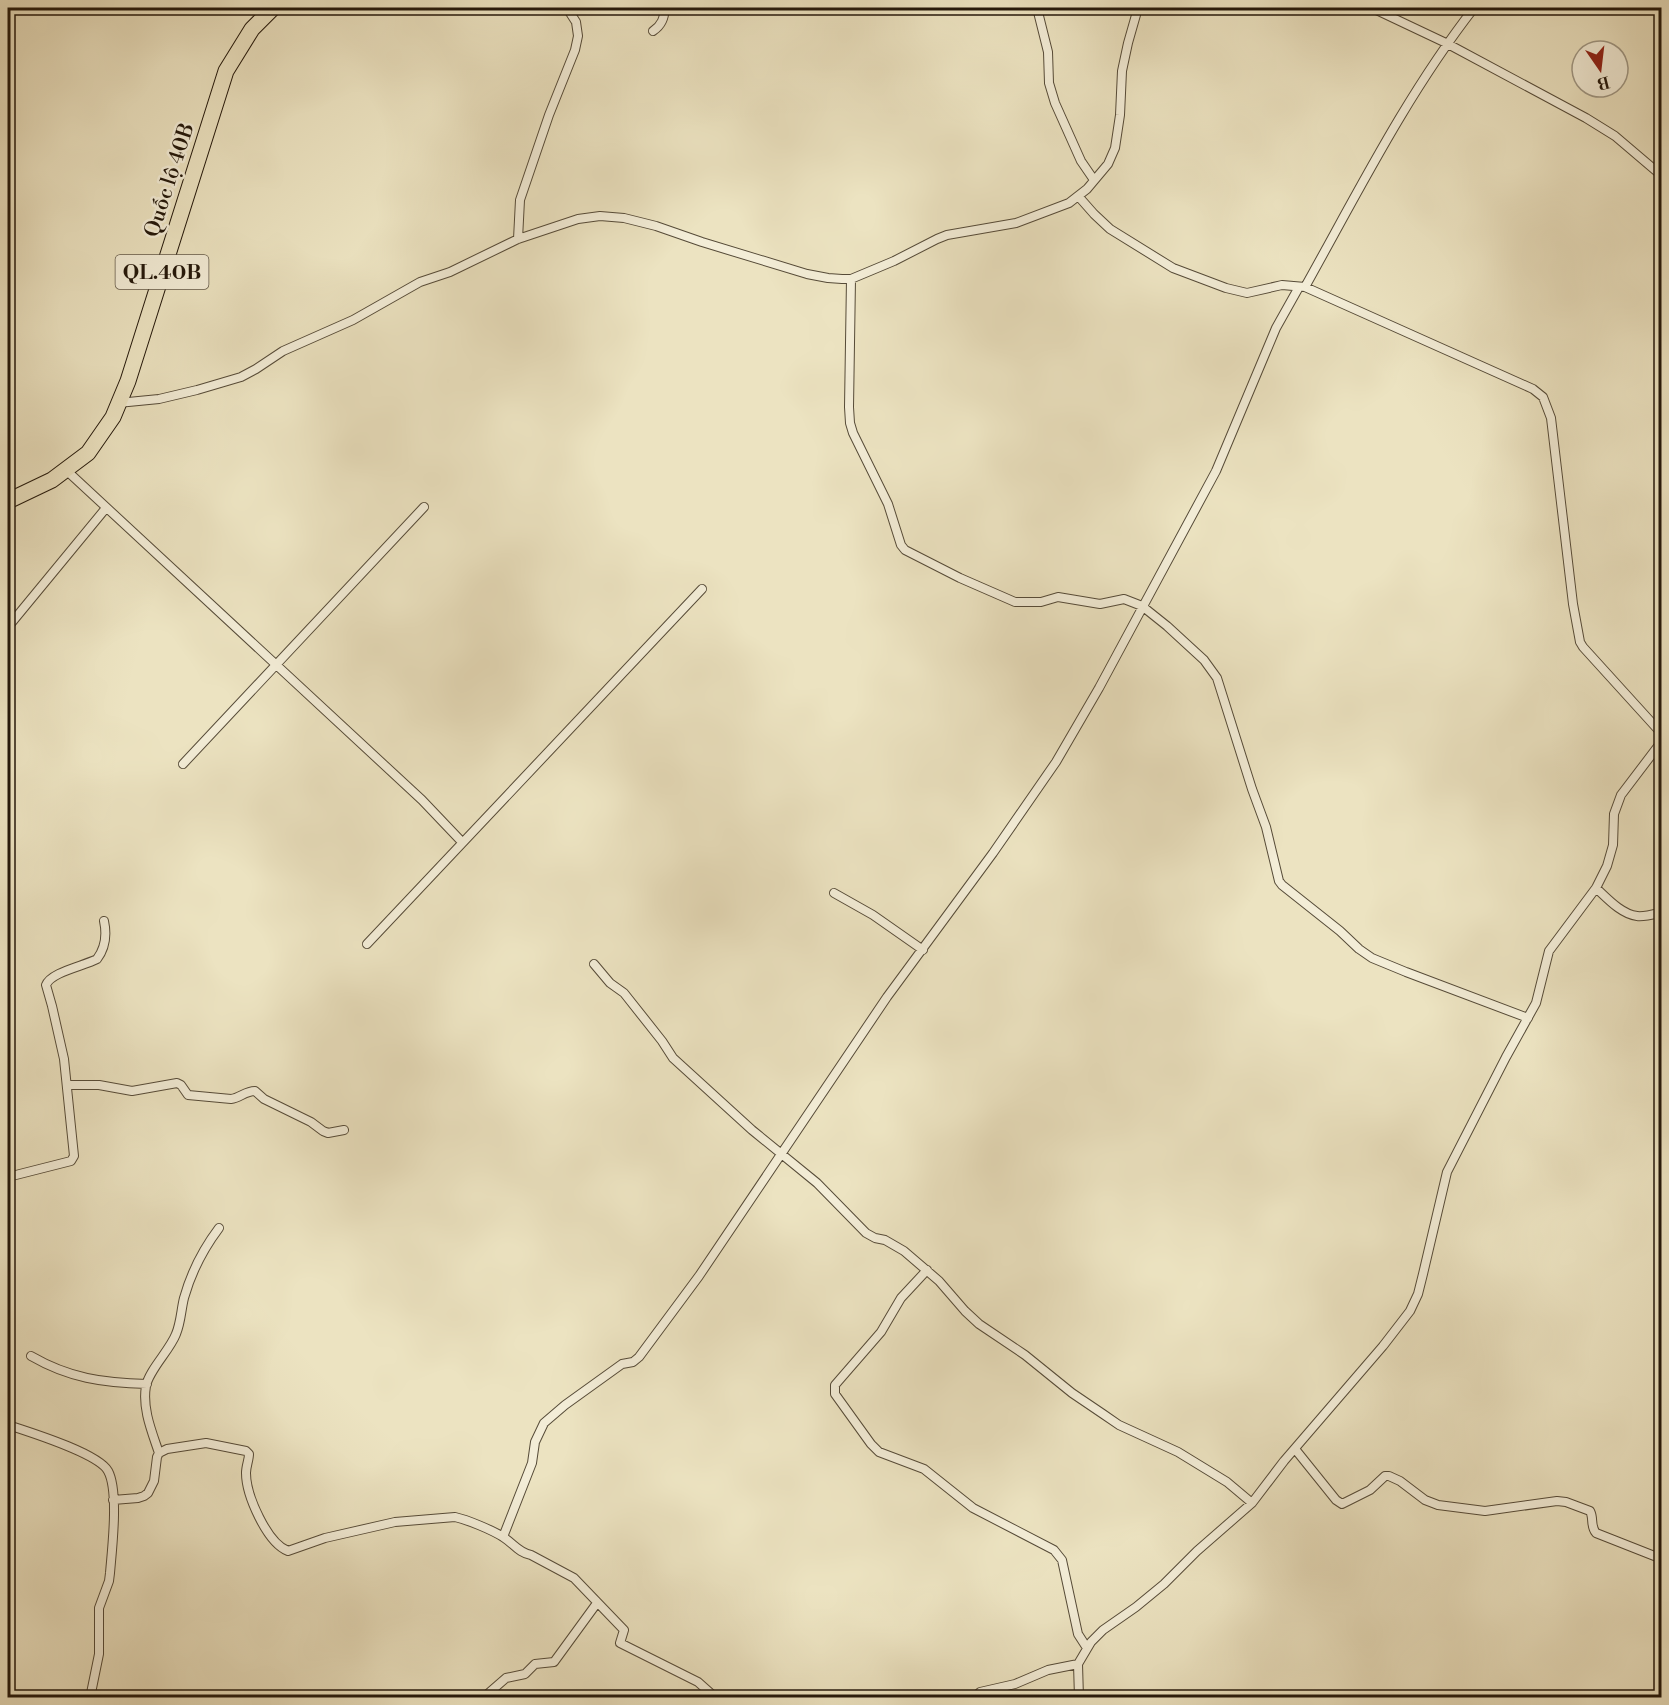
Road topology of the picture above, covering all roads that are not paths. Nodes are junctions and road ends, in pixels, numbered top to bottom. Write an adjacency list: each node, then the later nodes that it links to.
1 (273, 8): 16 (highway, Quốc lộ 40B / QL.40B)
2 (567, 8): 13 (street)
3 (665, 8): 8 (street)
4 (1037, 8): 11 (street)
5 (1138, 8): 11 (street)
6 (1372, 8): 9 (street)
7 (1474, 8): 9 (street)
8 (653, 31)
9 (1446, 43): 10 (street); 15 (street)
10 (1662, 176)
11 (1094, 180): 12 (street)
12 (1079, 197): 14 (street); 15 (street)
13 (518, 239): 14 (street); 16 (street)
14 (850, 279): 22 (street)
15 (1302, 287): 22 (street); 25 (street)
16 (118, 403): 17 (highway, Quốc lộ 40B / QL.40B)
17 (66, 470): 18 (highway, Quốc lộ 40B / QL.40B); 20 (street)
18 (8, 501)
19 (424, 507): 24 (street)
20 (106, 508): 23 (street); 24 (street)
21 (702, 588): 28 (street)
22 (1142, 606): 34 (street); 36 (street)
23 (8, 627)
24 (276, 665): 27 (street); 28 (street)
25 (1662, 734)
26 (1662, 741): 29 (street)
27 (183, 764)
28 (462, 842): 33 (street)
29 (1596, 888): 31 (street); 36 (street)
30 (834, 893): 34 (street)
31 (1662, 912)
32 (104, 921): 37 (street)
33 (367, 944)
34 (923, 950): 39 (street)
35 (594, 964): 39 (street)
36 (1528, 1018): 46 (street)
37 (67, 1085): 38 (street); 40 (street)
38 (344, 1130)
39 (781, 1153): 42 (street); 50 (street)
40 (8, 1177)
41 (219, 1228): 44 (street)
42 (927, 1270): 49 (street); 53 (street)
43 (31, 1356): 44 (street)
44 (147, 1383): 47 (street)
45 (8, 1425): 48 (street)
46 (1295, 1449): 49 (street); 51 (street)
47 (159, 1453): 48 (street); 50 (street)
48 (113, 1500): 55 (street)
49 (1252, 1503): 53 (street)
50 (503, 1537): 52 (street)
51 (1662, 1559)
52 (597, 1603): 56 (street); 57 (street)
53 (1087, 1648): 54 (street)
54 (1078, 1664): 58 (street); 59 (street)
55 (90, 1698)
56 (483, 1698)
57 (716, 1698)
58 (974, 1698)
59 (1079, 1698)

